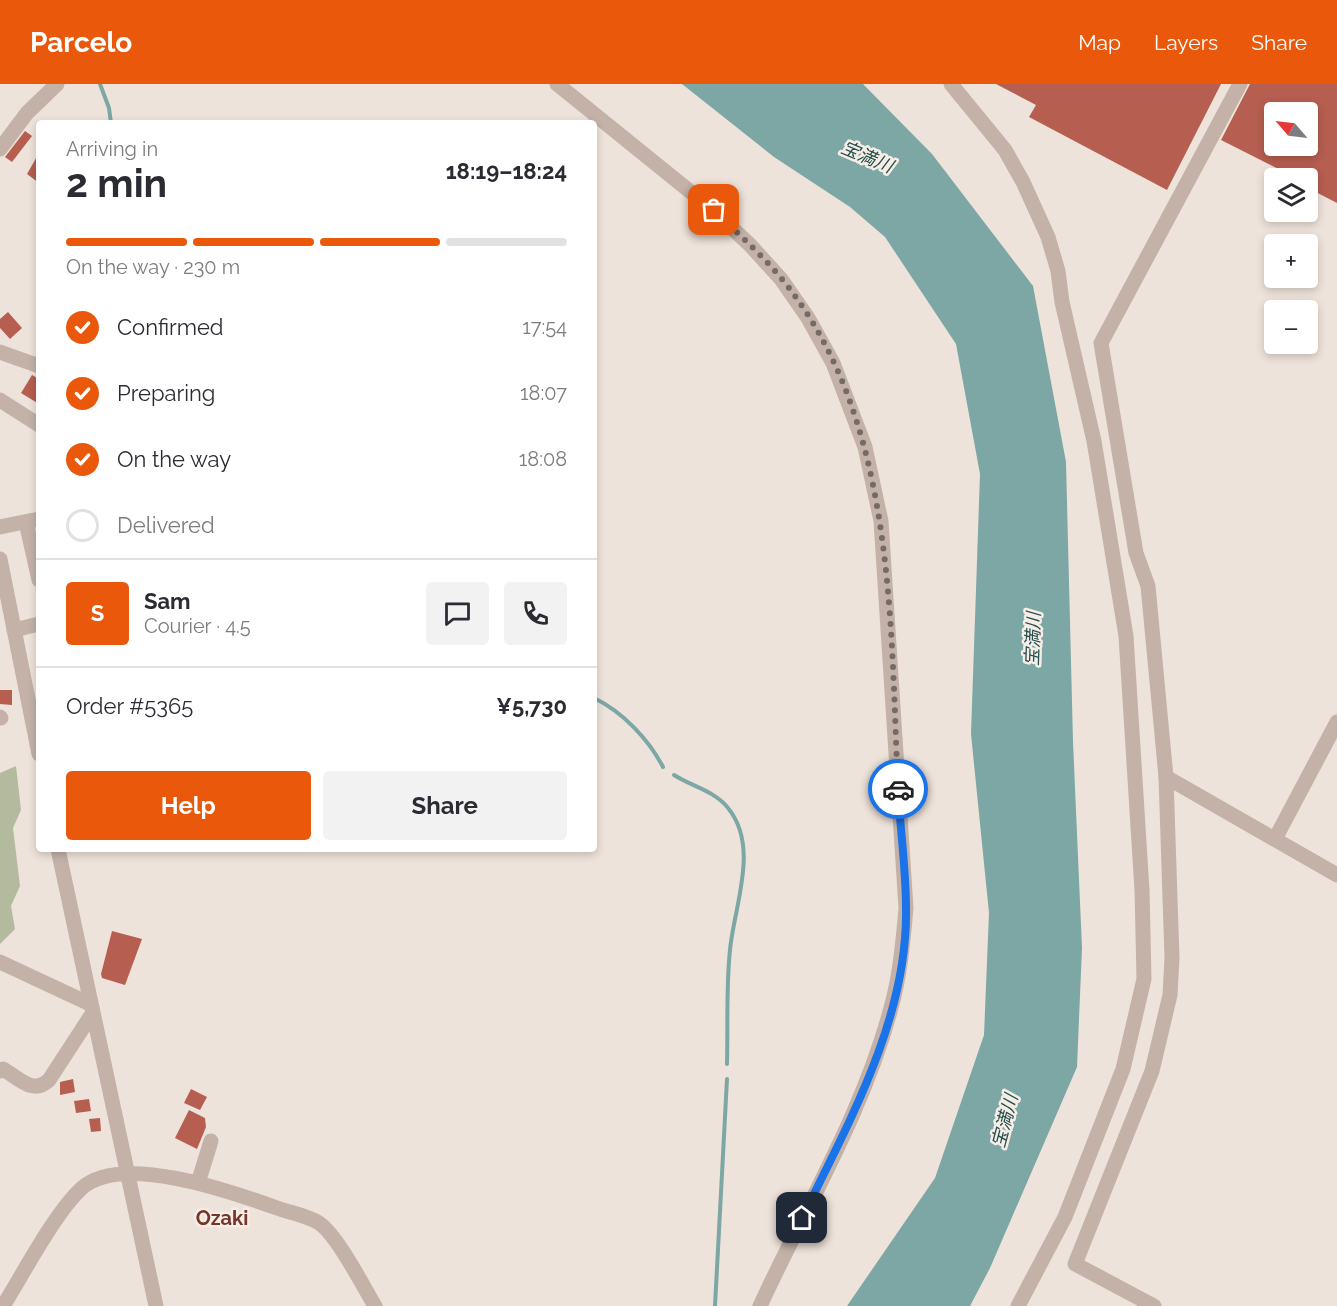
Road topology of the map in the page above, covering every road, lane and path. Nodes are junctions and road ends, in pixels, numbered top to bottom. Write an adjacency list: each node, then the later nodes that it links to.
1 (56, 84): 5 (street)
2 (557, 84): 33 (street)
3 (951, 84): 34 (street)
4 (1240, 84): 20 (street)
5 (0, 149)
6 (0, 352): 7 (street)
7 (36, 365)
8 (0, 400): 9 (street)
9 (36, 423)
10 (33, 520): 11 (street); 12 (street)
11 (0, 527)
12 (36, 550)
13 (0, 559): 14 (street)
14 (3, 592): 16 (street)
15 (36, 625): 16 (street)
16 (14, 630): 17 (street)
17 (34, 702): 19 (street)
18 (1337, 722): 21 (street)
19 (36, 723)
20 (1166, 777): 21 (street); 35 (street)
21 (1275, 839): 23 (street)
22 (59, 852): 25 (street)
23 (1337, 875)
24 (0, 962): 25 (street)
25 (91, 1009): 26 (street); 28 (street)
26 (0, 1071)
27 (211, 1141): 29 (street)
28 (129, 1175): 29 (street); 30 (street); 31 (street)
29 (198, 1184): 32 (street)
30 (3, 1306)
31 (156, 1306)
32 (375, 1306)
33 (760, 1306)
34 (1018, 1306)
35 (1154, 1306)

